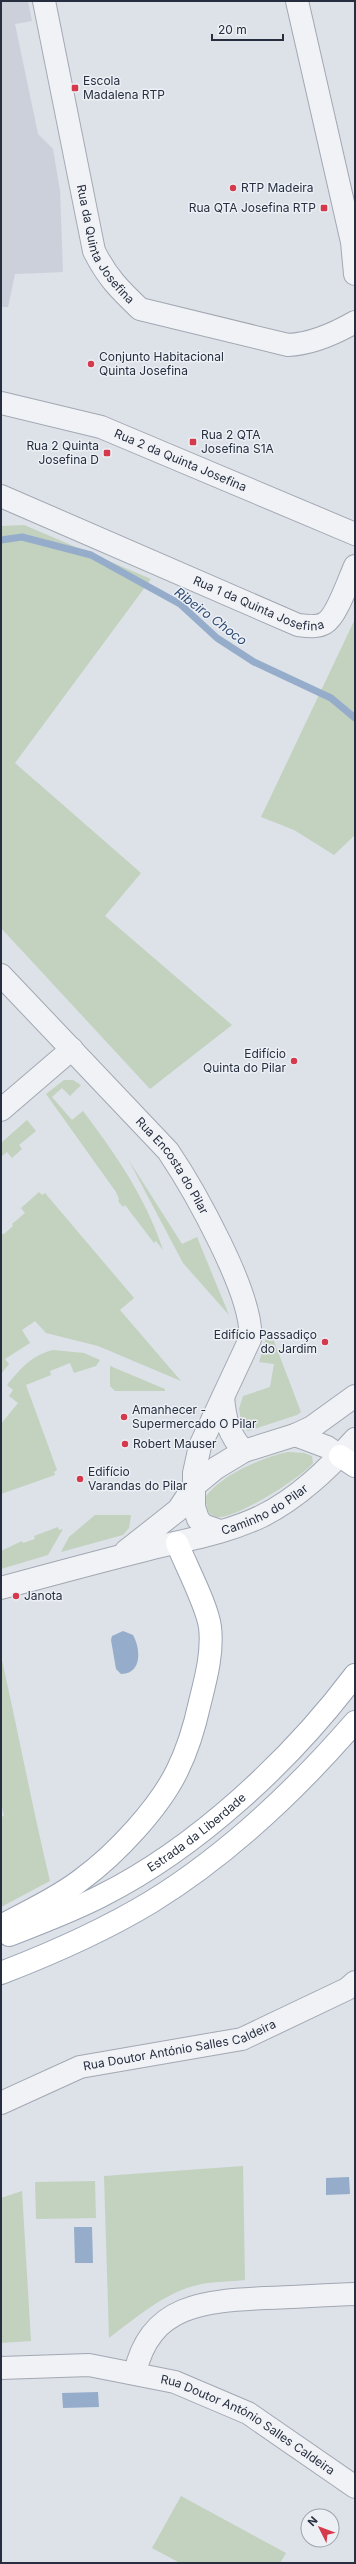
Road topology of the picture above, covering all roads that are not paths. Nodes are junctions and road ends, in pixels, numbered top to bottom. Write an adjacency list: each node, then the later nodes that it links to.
1 (44, 1): 4 (street, Rua da Quinta Josefina)
2 (297, 1): 3 (street)
3 (355, 274)
4 (355, 322)
5 (1, 403): 7 (street, Rua 2 da Quinta Josefina)
6 (1, 496): 8 (street, Rua 1 da Quinta Josefina)
7 (355, 534)
8 (355, 566)
9 (1, 975): 10 (street, Rua Encosta do Pilar)
10 (72, 1049): 11 (street); 13 (street, Rua Encosta do Pilar)
11 (1, 1110)
12 (355, 1396): 14 (street, Caminho do Pilar)
13 (223, 1397): 16 (street); 18 (street, Rua Encosta do Pilar)
14 (295, 1435): 16 (street, Caminho do Pilar); 17 (street)
15 (355, 1439): 17 (street, Caminho do Pilar)
16 (244, 1451): 18 (street, Caminho do Pilar)
17 (348, 1461): 20 (street, Caminho do Pilar)
18 (194, 1486): 19 (street, Caminho do Pilar); 20 (street, Rua Encosta do Pilar)
19 (178, 1510): 21 (street, Caminho do Pilar); 22 (street, Caminho do Pilar)
20 (220, 1531): 21 (street, Caminho do Pilar)
21 (177, 1543): 22 (street, Caminho do Pilar); 26 (main road)
22 (117, 1557): 23 (street, Caminho do Pilar)
23 (1, 1588)
24 (355, 1675): 27 (main road, Estrada da Liberdade)
25 (355, 1722): 28 (main road)
26 (1, 1926)
27 (1, 1938)
28 (1, 1973)
29 (355, 1982): 30 (street, Rua Doutor António Salles Caldeira)
30 (1, 2103)
31 (355, 2294): 33 (street)
32 (1, 2368): 33 (street, Rua Doutor António Salles Caldeira)
33 (135, 2372): 34 (street, Rua Doutor António Salles Caldeira)
34 (355, 2487)

